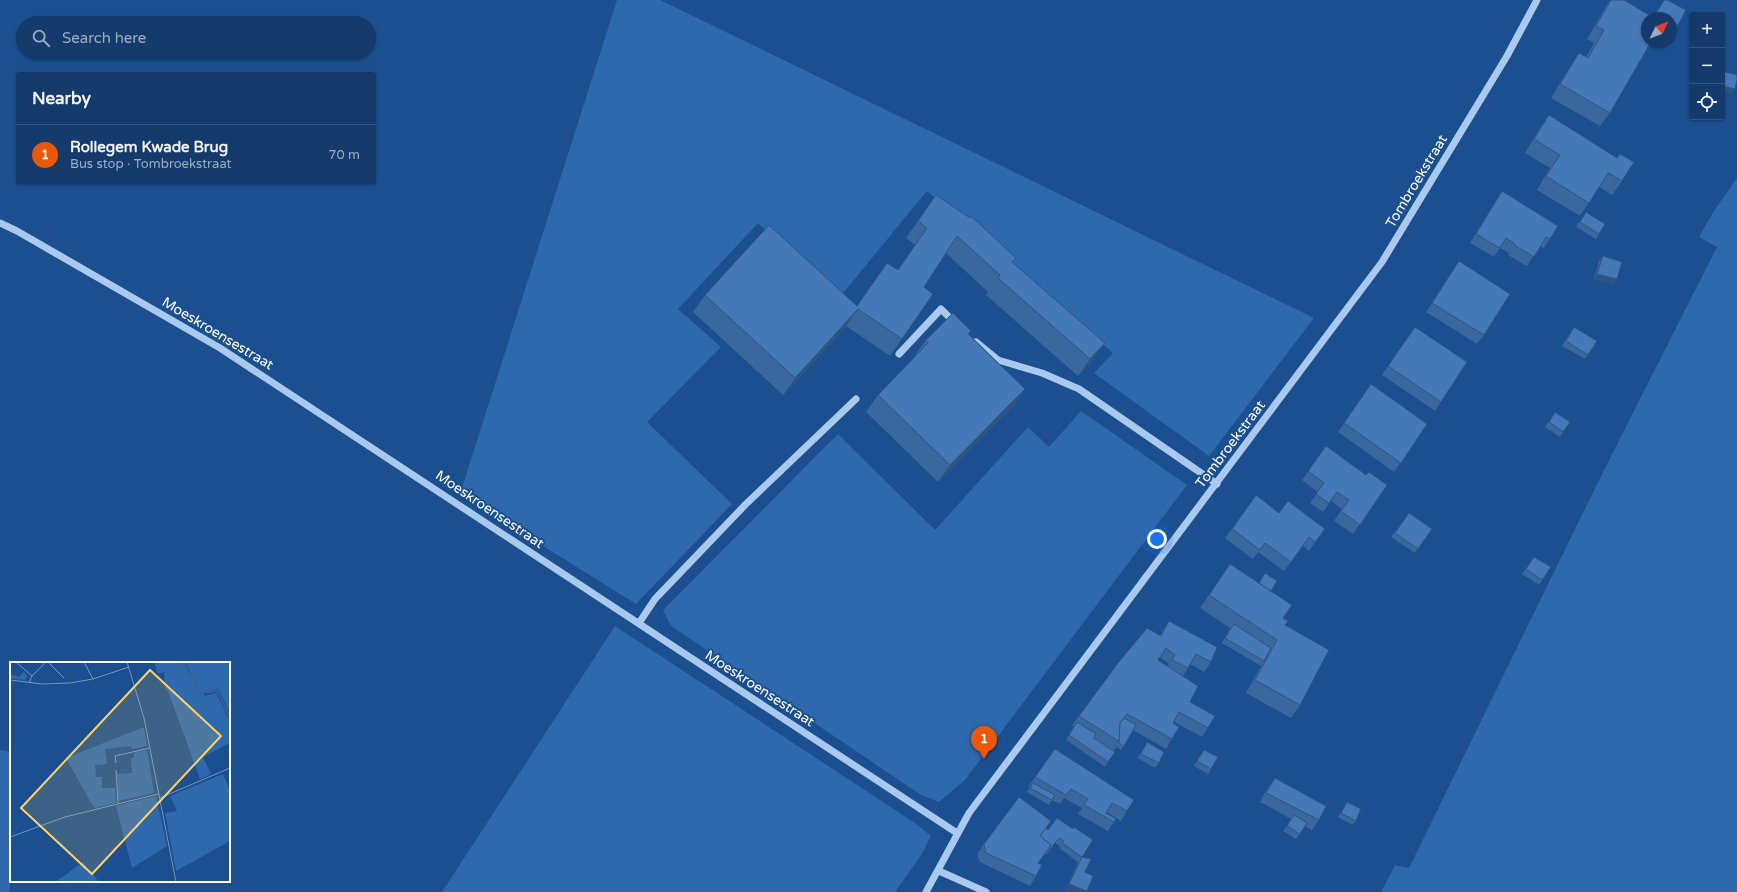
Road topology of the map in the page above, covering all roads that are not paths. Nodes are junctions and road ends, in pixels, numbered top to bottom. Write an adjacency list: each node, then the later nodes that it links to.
1 (1537, 0): 5 (street, Tombroekstraat)
2 (0, 223): 6 (street, Moeskroensestraat)
3 (898, 354): 5 (street)
4 (856, 399): 6 (street)
5 (1216, 484): 7 (street, Tombroekstraat)
6 (639, 623): 7 (street, Moeskroensestraat)
7 (957, 833): 8 (street, Tombroekstraat)
8 (939, 871): 9 (street, Tombroekstraat); 10 (street)
9 (926, 892)
10 (986, 892)

